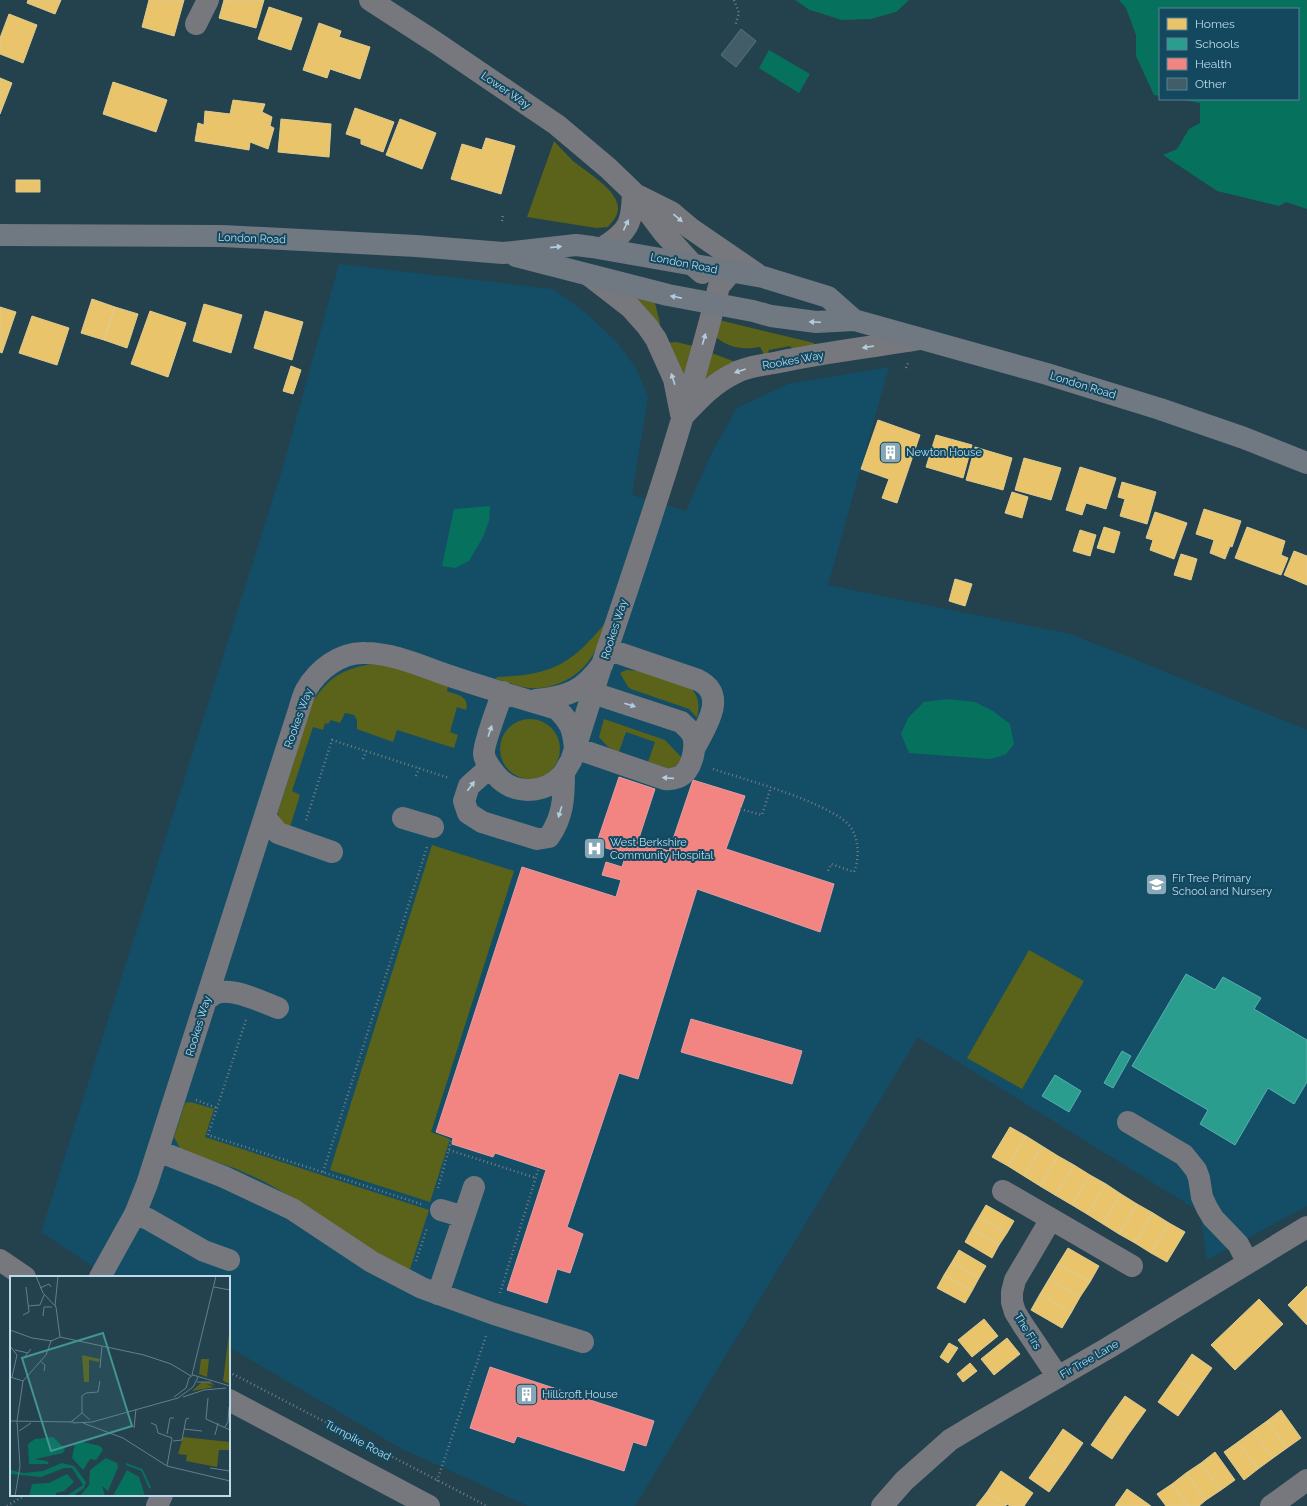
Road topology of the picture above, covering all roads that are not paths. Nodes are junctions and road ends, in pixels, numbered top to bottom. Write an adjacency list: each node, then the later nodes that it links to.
1 (208, 0): 3 (street)
2 (370, 0): 4 (street, Lower Way)
3 (196, 24)
4 (633, 192): 6 (street, one-way to 4); 8 (street, Lower Way); 10 (street, Lower Way, one-way to 10)
5 (0, 235): 7 (main road, London Road)
6 (602, 248): 7 (main road, London Road, one-way to 6); 8 (main road, London Road)
7 (503, 253): 9 (main road, London Road)
8 (694, 266): 11 (main road, London Road)
9 (590, 276): 11 (main road, London Road, one-way to 9); 14 (street, Rookes Way, one-way to 9)
10 (763, 277): 11 (main road, London Road); 12 (main road, London Road)
11 (721, 287): 12 (main road, London Road, one-way to 11); 14 (street, Rookes Way, one-way to 11)
12 (854, 320): 13 (main road, London Road)
13 (920, 339): 14 (street, Rookes Way, one-way to 14); 15 (main road, London Road)
14 (682, 417): 16 (street, Rookes Way)
15 (1307, 463)
16 (605, 657): 18 (street); 19 (street, Rookes Way); 20 (street)
17 (503, 692): 19 (street, Rookes Way); 22 (street, one-way to 17); 24 (street, Rookes Way)
18 (593, 693): 20 (street, one-way to 20); 21 (street)
19 (531, 701): 21 (street)
20 (695, 747): 21 (street, one-way to 21)
21 (575, 748): 23 (street)
22 (489, 768): 23 (street); 23 (street, one-way to 22)
23 (564, 773)
24 (265, 817): 27 (street); 28 (street, Rookes Way)
25 (403, 818): 26 (street)
26 (431, 834)
27 (332, 852)
28 (206, 1000): 29 (street); 31 (street, Rookes Way)
29 (278, 1008)
30 (1128, 1122): 41 (street)
31 (158, 1151): 35 (street, Rookes Way); 45 (street)
32 (474, 1187): 36 (street)
33 (1003, 1191): 37 (street)
34 (433, 1208): 36 (street)
35 (135, 1214): 40 (street); 44 (street, Rookes Way)
36 (464, 1217): 45 (street)
37 (1051, 1219): 42 (street); 47 (street, The Firs)
38 (1307, 1227): 41 (street, Fir Tree Lane)
39 (0, 1260): 43 (street)
40 (229, 1260)
41 (1248, 1263): 47 (street, Fir Tree Lane)
42 (1132, 1266)
43 (24, 1276)
44 (101, 1276)
45 (438, 1294): 46 (street)
46 (583, 1342)
47 (1058, 1377): 53 (street, Fir Tree Lane)
48 (230, 1401): 52 (street)
49 (1307, 1480): 54 (street)
50 (162, 1496): 51 (street)
51 (157, 1506)
52 (429, 1506)
53 (882, 1506)
54 (1271, 1506)

